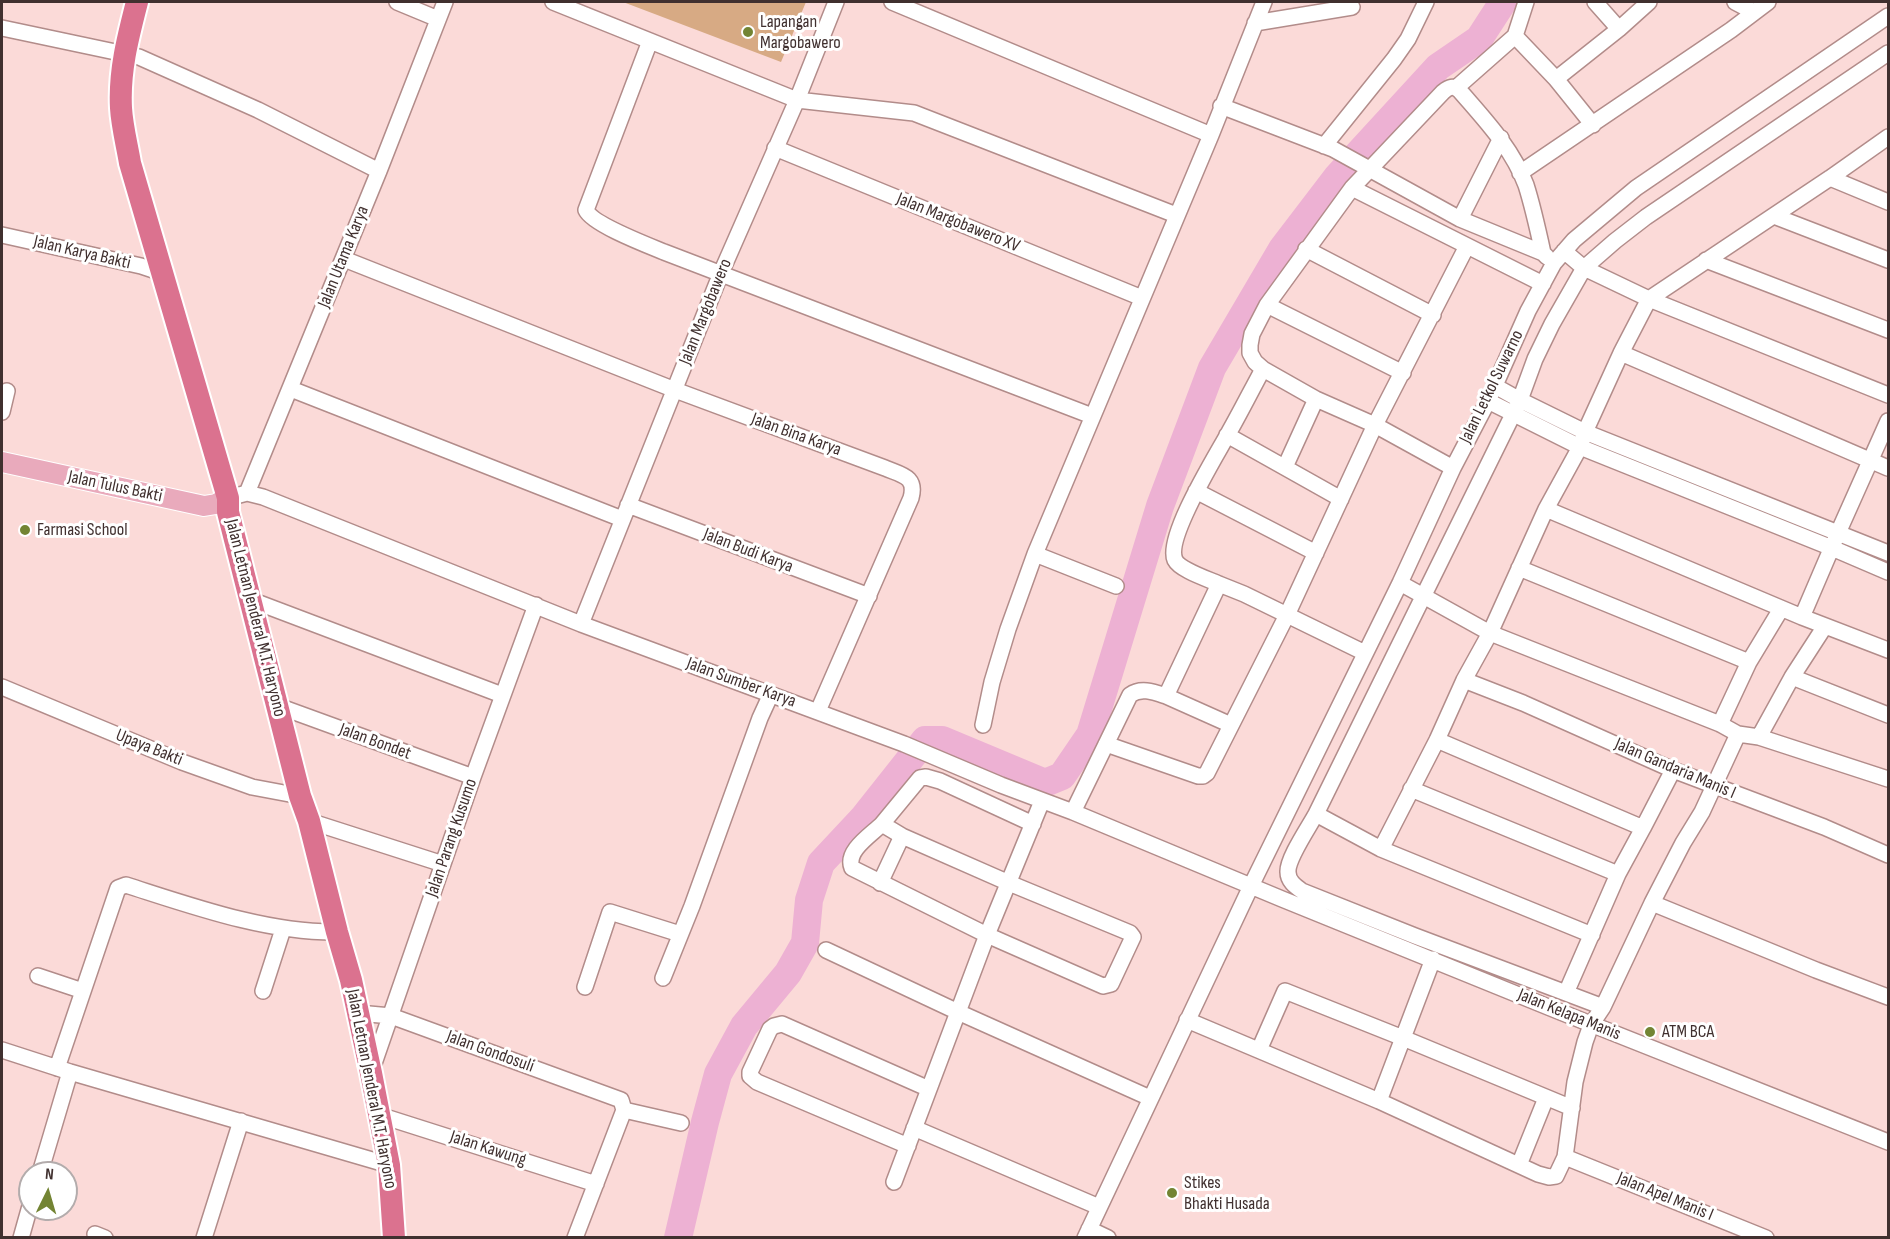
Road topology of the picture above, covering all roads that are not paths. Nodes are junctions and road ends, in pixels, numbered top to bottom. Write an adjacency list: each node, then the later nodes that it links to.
1 (137, 2): 25 (highway, Jalan Letnan Jenderal M.T. Haryono)
2 (397, 2): 18 (street)
3 (444, 2): 18 (street, Jalan Utama Karya)
4 (554, 2): 15 (street)
5 (836, 2): 28 (street, Jalan Margobawero)
6 (892, 2): 31 (street)
7 (1264, 2): 19 (street)
8 (1426, 2): 35 (street)
9 (1526, 2): 22 (street)
10 (1594, 2): 21 (street)
11 (1735, 2): 16 (street)
12 (1768, 2): 16 (street)
13 (1646, 3): 21 (street)
14 (1352, 7): 19 (street)
15 (587, 8): 23 (street)
16 (1754, 12): 30 (street)
17 (1888, 16): 48 (street, Jalan Letkol Suwarno)
18 (438, 19): 37 (street, Jalan Utama Karya)
19 (1255, 23): 29 (street)
20 (2, 28): 25 (street)
21 (1618, 29): 26 (street)
22 (1515, 36): 26 (street); 27 (street)
23 (650, 40): 28 (street); 55 (street)
24 (1888, 53): 53 (street)
25 (124, 54): 37 (street); 54 (highway, Jalan Letnan Jenderal M.T. Haryono)
26 (1556, 79): 30 (street)
27 (1456, 88): 33 (street); 36 (street)
28 (797, 100): 34 (street, Jalan Margobawero); 42 (street)
29 (1221, 106): 31 (street); 35 (street)
30 (1593, 125): 38 (street)
31 (1211, 135): 42 (street)
32 (1888, 137): 39 (street)
33 (1501, 138): 38 (street); 44 (street)
34 (775, 148): 55 (street, Jalan Margobawero); 57 (street, Jalan Margobawero XV)
35 (1329, 148): 36 (street)
36 (1365, 167): 40 (street); 44 (street)
37 (379, 171): 50 (street, Jalan Utama Karya)
38 (1520, 173): 49 (street)
39 (1830, 178): 41 (street); 43 (street)
40 (1352, 188): 46 (street); 47 (street)
41 (1888, 202)
42 (1176, 215): 57 (street)
43 (1774, 216): 51 (street); 52 (street)
44 (1460, 219): 49 (street)
45 (2, 235): 54 (street, Jalan Karya Bakti)
46 (1467, 246): 56 (street); 60 (street)
47 (1306, 249): 59 (street); 60 (street)
48 (1564, 251): 49 (street, Jalan Letkol Suwarno); 53 (street)
49 (1548, 258): 56 (street, Jalan Letkol Suwarno)
50 (344, 259): 66 (street, Jalan Utama Karya); 67 (street, Jalan Bina Karya)
51 (1706, 260): 58 (street); 61 (street)
52 (1888, 260)
53 (1584, 268): 58 (street); 71 (street)
54 (162, 273): 87 (highway, Jalan Letnan Jenderal M.T. Haryono)
55 (721, 273): 67 (street, Jalan Margobawero); 75 (street)
56 (1543, 284): 65 (street, Jalan Letkol Suwarno)
57 (1142, 298): 75 (street)
58 (1650, 299): 62 (street); 69 (street)
59 (1267, 305): 63 (street); 64 (street)
60 (1433, 315): 64 (street)
61 (1888, 330)
62 (1621, 353): 78 (street); 81 (street)
63 (1263, 369): 70 (street); 79 (street)
64 (1402, 373): 77 (street)
65 (1495, 386): 71 (street); 72 (street, Jalan Letkol Suwarno)
66 (291, 389): 87 (street, Jalan Utama Karya); 90 (street, Jalan Budi Karya)
67 (675, 390): 90 (street, Jalan Margobawero); 100 (street, Jalan Bina Karya)
68 (7, 391): 73 (street)
69 (1888, 395)
70 (1316, 399): 77 (street); 83 (street)
71 (1520, 400): 74 (street); 78 (street)
72 (1488, 401): 74 (street); 84 (street, Jalan Letkol Suwarno)
73 (2, 412)
74 (1513, 415): 80 (street); 101 (street)
75 (1092, 416): 94 (street)
76 (1888, 422): 81 (street)
77 (1375, 425): 84 (street); 88 (street)
78 (1585, 432): 80 (street); 91 (street)
79 (1227, 435): 83 (street); 86 (street)
80 (1580, 447): 89 (street); 91 (street)
81 (1871, 460): 85 (street); 91 (street)
82 (2, 462): 87 (main road, Jalan Tulus Bakti)
83 (1285, 467): 88 (street)
84 (1453, 468): 97 (street, Jalan Letkol Suwarno)
85 (1888, 468)
86 (1196, 491): 92 (street); 98 (street)
87 (237, 495): 102 (highway, Jalan Letnan Jenderal M.T. Haryono); 103 (street, Jalan Sumber Karya)
88 (1341, 500): 92 (street)
89 (1546, 509): 95 (street); 104 (street)
90 (625, 512): 100 (street, Jalan Budi Karya); 107 (street, Jalan Margobawero)
91 (1835, 540): 93 (street); 96 (street); 106 (street)
92 (1316, 553): 105 (street)
93 (1888, 553)
94 (1035, 554): 99 (street); 123 (street)
95 (1519, 568): 109 (street); 112 (street)
96 (1888, 572)
97 (1400, 583): 101 (street); 111 (street, Jalan Letkol Suwarno)
98 (1219, 584): 105 (street); 118 (street)
99 (1116, 586)
100 (869, 596): 120 (street)
101 (1423, 596): 109 (street); 137 (street)
102 (251, 600): 117 (street); 119 (highway, Jalan Letnan Jenderal M.T. Haryono)
103 (536, 605): 107 (street, Jalan Sumber Karya); 117 (street, Jalan Parang Kusumo)
104 (1781, 609): 106 (street); 112 (street)
105 (1287, 615): 111 (street); 124 (street)
106 (1802, 617): 108 (street)
107 (581, 624): 116 (street, Jalan Sumber Karya)
108 (1825, 626): 110 (street); 113 (street)
109 (1490, 633): 114 (street); 122 (street)
110 (1888, 650)
111 (1365, 653): 149 (street, Jalan Letkol Suwarno)
112 (1749, 662): 122 (street)
113 (1792, 677): 121 (street); 126 (street)
114 (1464, 680): 127 (street); 129 (street, Jalan Gandaria Manis I)
115 (2, 687): 134 (street, Upaya Bakti)
116 (771, 694): 120 (street, Jalan Sumber Karya); 153 (street)
117 (502, 695): 130 (street, Jalan Parang Kusumo)
118 (1166, 696): 124 (street); 128 (street)
119 (278, 706): 130 (street, Jalan Bondet); 134 (highway, Jalan Letnan Jenderal M.T. Haryono)
120 (818, 711): 135 (street, Jalan Sumber Karya)
121 (1888, 715)
122 (1719, 724): 125 (street)
123 (983, 725)
124 (1231, 725): 128 (street)
125 (1738, 734): 126 (street); 132 (street)
126 (1759, 737): 131 (street)
127 (1437, 740): 133 (street); 141 (street)
128 (1106, 744): 136 (street)
129 (1673, 770): 132 (street, Jalan Gandaria Manis I); 141 (street)
130 (473, 777): 145 (street, Jalan Parang Kusumo)
131 (1888, 779)
132 (1714, 787): 144 (street, Jalan Gandaria Manis I); 150 (street)
133 (1411, 789): 143 (street); 146 (street)
134 (300, 796): 138 (highway, Jalan Letnan Jenderal M.T. Haryono)
135 (1042, 801): 136 (street, Jalan Sumber Karya); 140 (street)
136 (1073, 812): 149 (street, Jalan Sumber Karya)
137 (1316, 814): 143 (street); 163 (street)
138 (309, 821): 145 (street); 152 (highway, Jalan Letnan Jenderal M.T. Haryono)
139 (882, 824): 140 (street); 142 (street); 147 (street)
140 (1033, 824): 148 (street)
141 (1643, 828): 146 (street)
142 (902, 836): 147 (street); 148 (street)
143 (1381, 849): 155 (street)
144 (1888, 855)
145 (443, 864): 168 (street, Jalan Parang Kusumo)
146 (1618, 874): 155 (street)
147 (880, 883): 154 (street)
148 (1009, 883): 154 (street); 154 (street)
149 (1251, 886): 157 (street, Jalan Kelapa Manis); 169 (street, Jalan Letkol Suwarno)
150 (1652, 903): 164 (street); 165 (street)
151 (283, 929): 152 (street); 161 (street); 162 (street)
152 (337, 932): 167 (highway, Jalan Letnan Jenderal M.T. Haryono)
153 (681, 934): 159 (street); 160 (street)
154 (987, 934): 166 (street)
155 (1592, 935): 163 (street)
156 (826, 950): 166 (street)
157 (1433, 959): 170 (street, Jalan Kelapa Manis); 171 (street)
158 (38, 976): 161 (street)
159 (663, 978)
160 (585, 987)
161 (83, 991): 174 (street)
162 (263, 991)
163 (1566, 993): 165 (street)
164 (1888, 997)
165 (1603, 1007): 170 (street)
166 (958, 1012): 176 (street); 177 (street)
167 (358, 1013): 168 (street, Jalan Gondosuli); 175 (highway, Jalan Letnan Jenderal M.T. Haryono)
168 (391, 1016): 175 (street, Jalan Parang Kusumo); 180 (street, Jalan Gondosuli)
169 (1187, 1020): 173 (street); 177 (street, Jalan Letkol Suwarno)
170 (1591, 1024): 181 (street); 186 (street, Jalan Kelapa Manis)
171 (1403, 1038): 173 (street); 178 (street); 179 (street)
172 (2, 1050): 174 (street)
173 (1259, 1050): 179 (street)
174 (63, 1070): 183 (street); 189 (street)
175 (371, 1073): 182 (highway, Jalan Letnan Jenderal M.T. Haryono)
176 (929, 1089): 185 (street); 187 (street)
177 (1150, 1098): 194 (street, Jalan Letkol Suwarno)
178 (1546, 1098): 181 (street); 191 (street)
179 (1379, 1101): 191 (street)
180 (622, 1105): 184 (street, Jalan Gondosuli); 193 (street)
181 (1572, 1108): 188 (street)
182 (379, 1115): 190 (highway, Jalan Letnan Jenderal M.T. Haryono); 193 (street, Jalan Kawung)
183 (241, 1121): 190 (street); 198 (street)
184 (681, 1123)
185 (914, 1128): 187 (street); 194 (street)
186 (1888, 1142)
187 (908, 1146): 192 (street)
188 (1565, 1157): 191 (street); 202 (street, Jalan Apel Manis I)
189 (43, 1161)
190 (389, 1165): 199 (highway, Jalan Letnan Jenderal M.T. Haryono)
191 (1519, 1165)
192 (894, 1182)
193 (596, 1184): 200 (street)
194 (1099, 1207): 196 (street, Jalan Letkol Suwarno)
195 (26, 1221): 197 (street)
196 (1087, 1233): 201 (street)
197 (21, 1238)
198 (204, 1238)
199 (394, 1238)
200 (575, 1238)
201 (1108, 1238)
202 (1766, 1238)

